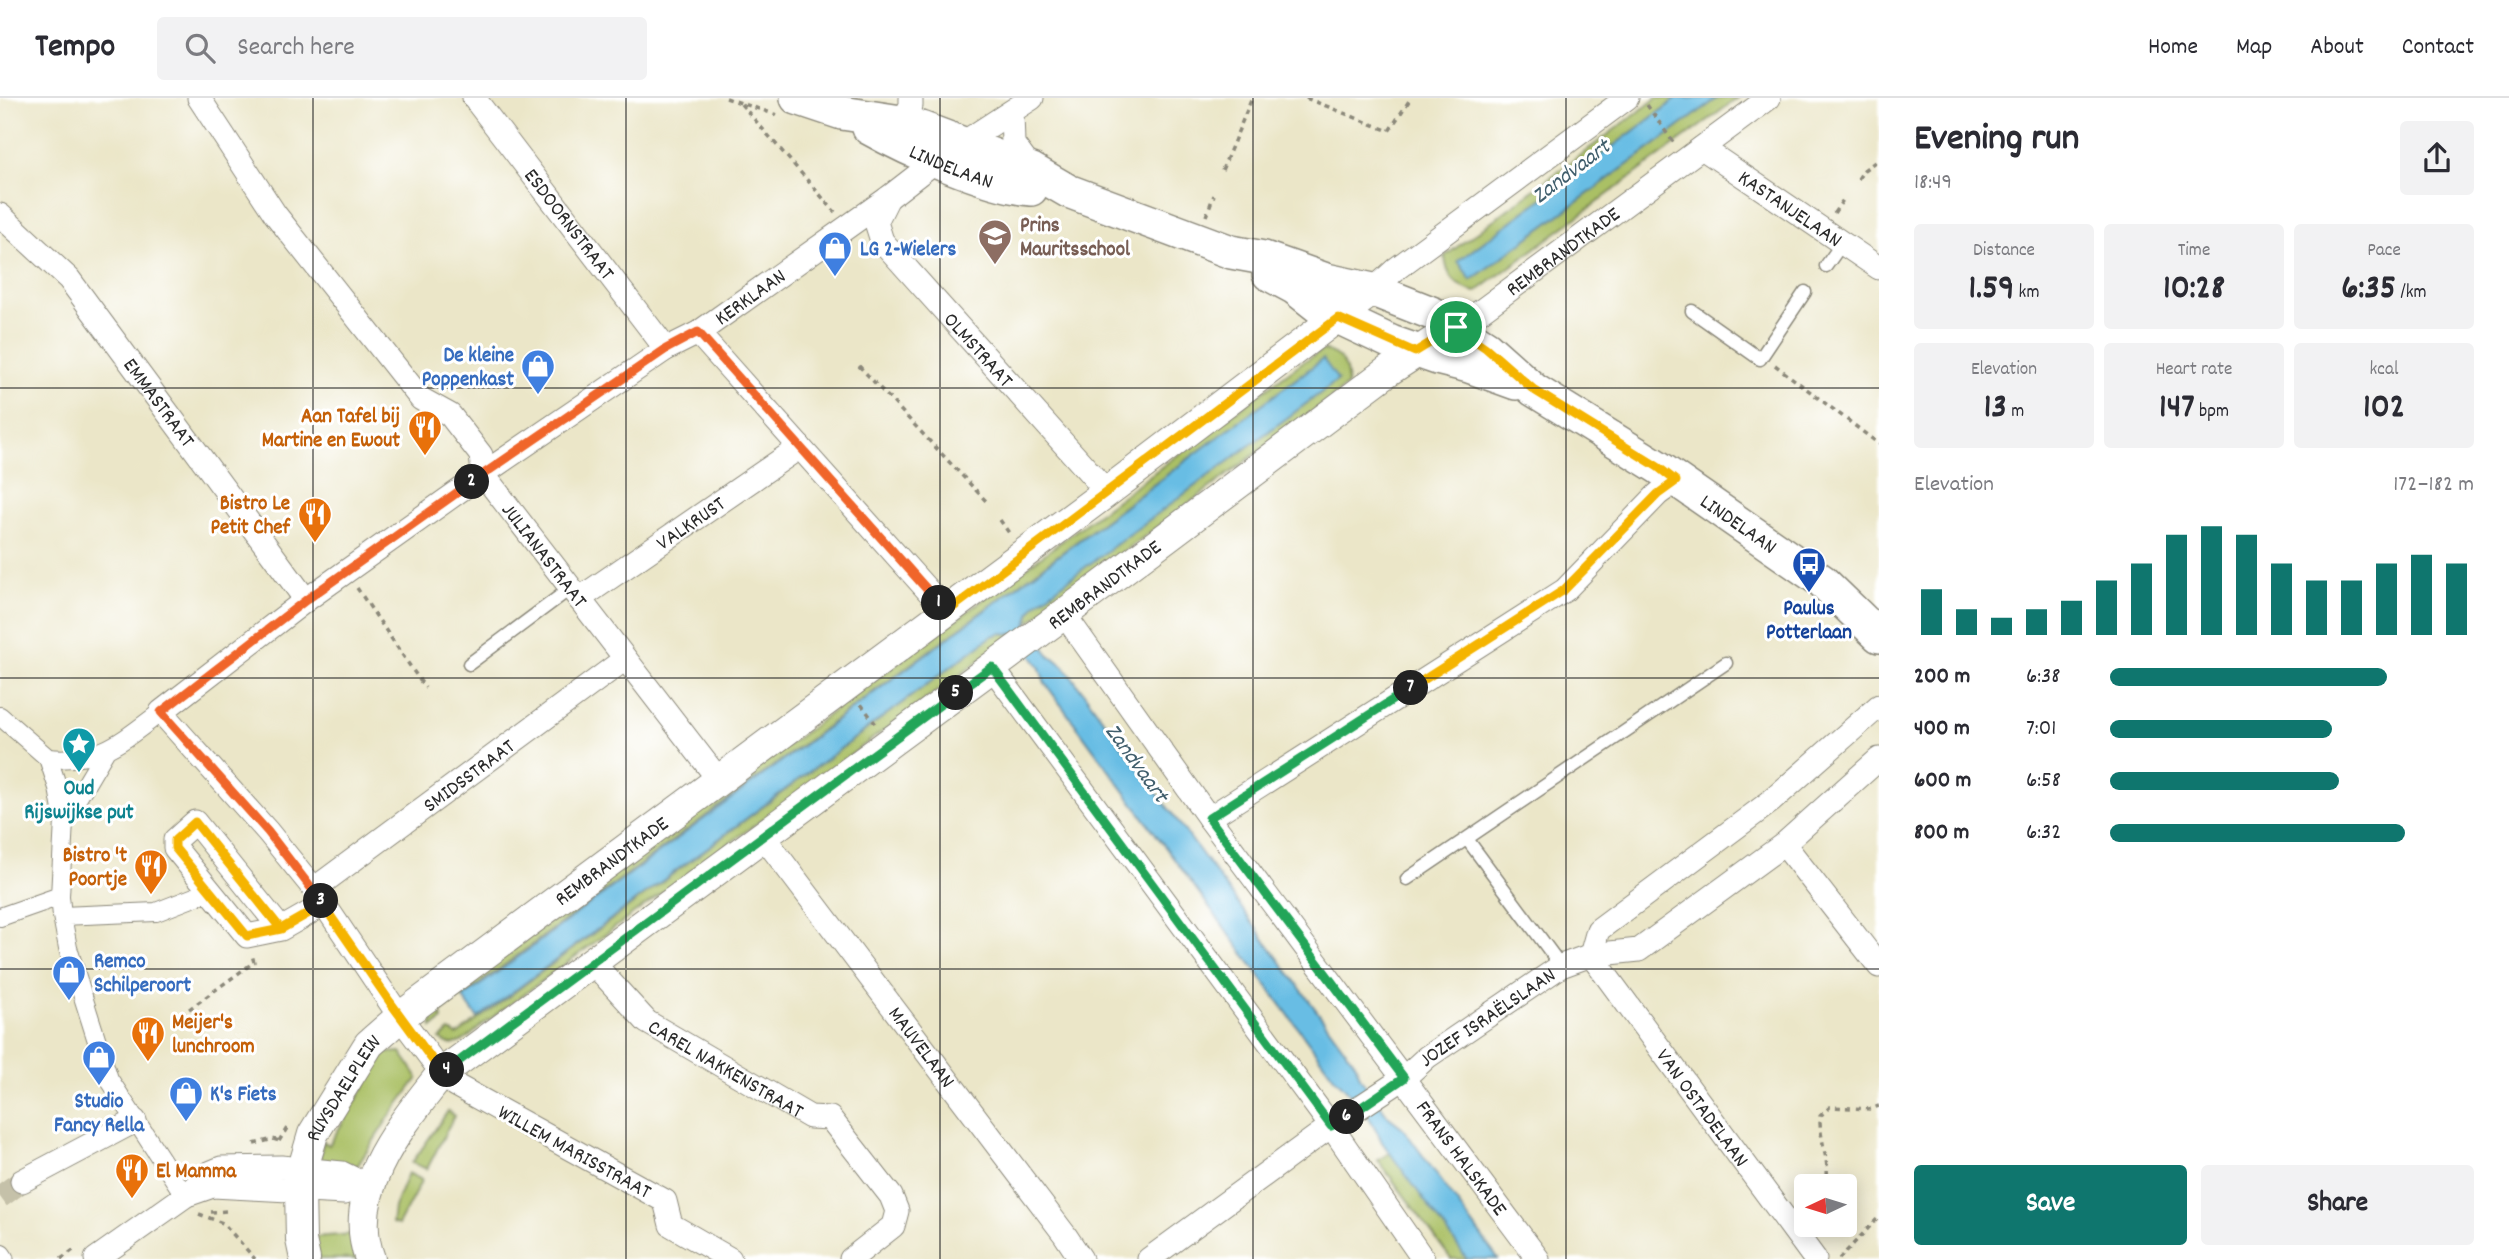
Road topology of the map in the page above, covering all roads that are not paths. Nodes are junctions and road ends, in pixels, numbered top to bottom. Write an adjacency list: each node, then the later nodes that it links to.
1 (199, 98): 30 (street, JULIANASTRAAT)
2 (474, 98): 26 (street, ESDOORNSTRAAT)
3 (797, 98): 9 (main road, LINDELAAN)
4 (1032, 98): 8 (street, KERKLAAN)
5 (1769, 98): 10 (street, REMBRANDTKADE)
6 (1610, 102): 20 (street, REMBRANDTKADE)
7 (906, 110): 9 (main road, LINDELAAN); 11 (main road, LINDELAAN)
8 (1012, 112): 11 (street, KERKLAAN); 12 (street)
9 (842, 113): 11 (main road, LINDELAAN)
10 (1702, 148): 16 (street, KASTANJELAAN); 24 (street, REMBRANDTKADE)
11 (950, 151): 12 (main road, LINDELAAN); 13 (main road, LINDELAAN); 14 (street, KERKLAAN)
12 (1032, 170): 13 (main road, LINDELAAN)
13 (1068, 191): 17 (main road, LINDELAAN)
14 (888, 198): 25 (street, KERKLAAN); 32 (street, OLMSTRAAT)
15 (0, 216): 35 (street, EMMASTRAAT)
16 (1843, 242): 18 (lane); 19 (street, KASTANJELAAN)
17 (1231, 252): 20 (main road, LINDELAAN); 23 (main road, LINDELAAN)
18 (1826, 266)
19 (1879, 268)
20 (1373, 290): 23 (street, REMBRANDTKADE); 24 (main road, LINDELAAN)
21 (1805, 292): 22 (lane)
22 (1692, 311)
23 (1338, 318): 27 (main road, LINDELAAN); 32 (street, REMBRANDTKADE)
24 (1456, 327): 27 (street, REMBRANDTKADE); 28 (main road, LINDELAAN)
25 (698, 332): 26 (street, KERKLAAN); 29 (street)
26 (666, 349): 30 (street, KERKLAAN)
27 (1415, 352): 28 (main road, LINDELAAN); 37 (street, REMBRANDTKADE)
28 (1534, 390): 31 (main road, LINDELAAN)
29 (800, 447): 34 (street, VALKRUST); 36 (street)
30 (483, 474): 34 (street, JULIANASTRAAT); 35 (street, KERKLAAN)
31 (1667, 488): 33 (main road, LINDELAAN); 51 (street)
32 (1107, 492): 36 (street, REMBRANDTKADE)
33 (1836, 593): 38 (main road, LINDELAAN); 39 (main road, LINDELAAN)
34 (575, 594): 40 (street, JULIANASTRAAT); 42 (lane)
35 (306, 600): 45 (street, KERKLAAN)
36 (947, 612): 50 (street, REMBRANDTKADE)
37 (1064, 614): 43 (street, REMBRANDTKADE); 51 (street, FRANS HALSKADE)
38 (1879, 617)
39 (1879, 636)
40 (625, 659): 50 (street, JULIANASTRAAT); 59 (street, SMIDSSTRAAT)
41 (1726, 663): 54 (lane)
42 (469, 664)
43 (992, 667): 53 (street, REMBRANDTKADE); 70 (street)
44 (1879, 706): 63 (street)
45 (161, 712): 47 (street, KERKLAAN); 59 (street)
46 (0, 716): 48 (street)
47 (104, 752): 48 (street, KERKLAAN); 52 (street, KERKLAAN)
48 (48, 758): 52 (street)
49 (1879, 759): 55 (street, JOZEF ISRAËLSLAAN)
50 (719, 780): 67 (street, REMBRANDTKADE)
51 (1209, 818): 69 (street, FRANS HALSKADE)
52 (65, 821): 58 (street)
53 (763, 836): 64 (street, REMBRANDTKADE); 81 (street, MAUVELAAN)
54 (1468, 839): 56 (lane); 65 (lane)
55 (1784, 844): 63 (street, JOZEF ISRAËLSLAAN); 66 (street)
56 (1407, 879)
57 (210, 891): 60 (street); 62 (street, SMIDSSTRAAT); 62 (street)
58 (60, 896): 60 (street); 61 (street)
59 (318, 897): 62 (street, SMIDSSTRAAT); 67 (street)
60 (62, 916): 71 (street)
61 (0, 917)
62 (281, 929)
63 (1591, 955): 65 (street, JOZEF ISRAËLSLAAN); 85 (street, VAN OSTADELAAN)
64 (592, 962): 68 (street, REMBRANDTKADE); 80 (street, CAREL NAKKENSTRAAT)
65 (1561, 966): 69 (street, JOZEF ISRAËLSLAAN)
66 (1879, 966)
67 (400, 1017): 68 (street, RUYSDAELPLEIN); 72 (street, RUYSDAELPLEIN)
68 (442, 1073): 74 (street); 79 (street, WILLEM MARISSTRAAT)
69 (1399, 1081): 70 (street, JOZEF ISRAËLSLAAN); 84 (street, FRANS HALSKADE)
70 (1340, 1120): 82 (street, JOZEF ISRAËLSLAAN); 83 (street)
71 (135, 1121): 73 (street); 75 (street)
72 (302, 1179): 74 (street, RUYSDAELPLEIN); 75 (street); 77 (street, RUYSDAELPLEIN)
73 (22, 1181)
74 (371, 1187): 78 (street)
75 (191, 1205): 76 (street)
76 (96, 1259)
77 (305, 1259)
78 (370, 1259)
79 (730, 1259)
80 (851, 1259)
81 (1081, 1259)
82 (1149, 1259)
83 (1423, 1259)
84 (1538, 1259)
85 (1815, 1259)

